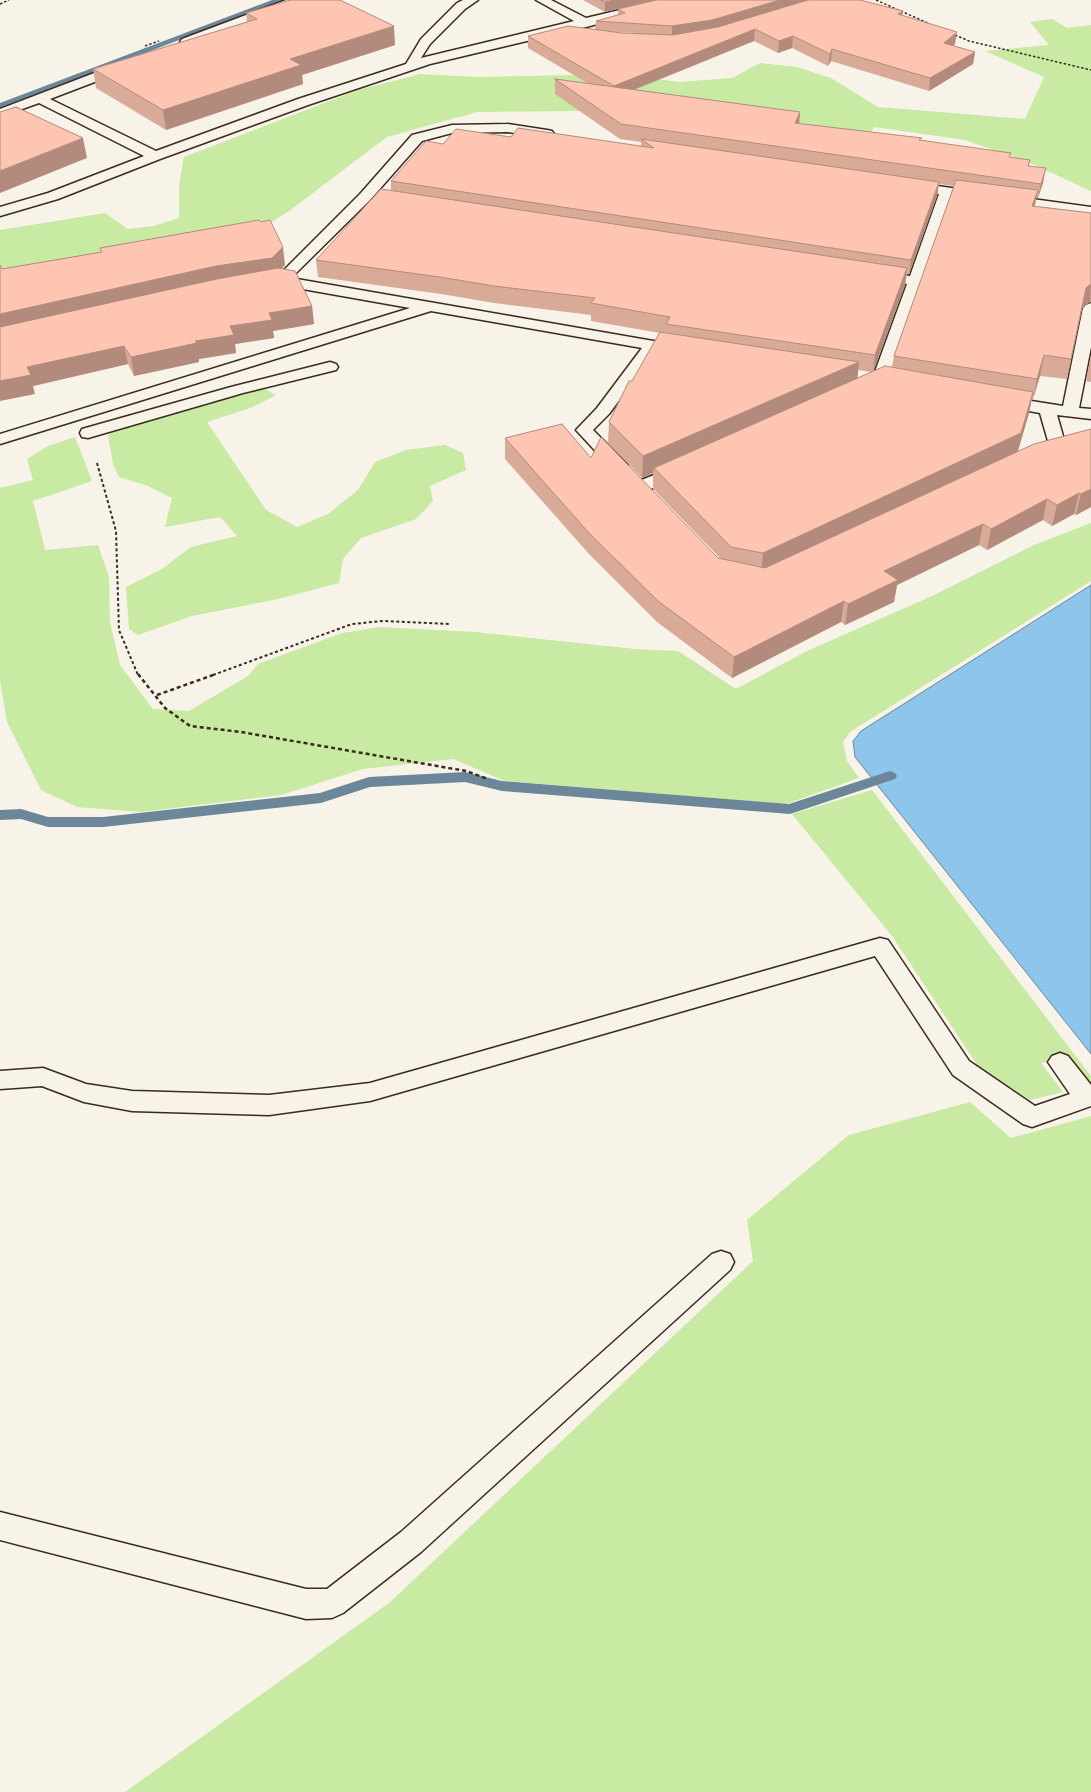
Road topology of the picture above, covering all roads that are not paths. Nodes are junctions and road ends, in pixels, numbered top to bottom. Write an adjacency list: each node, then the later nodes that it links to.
1 (297, 0): 6 (street)
2 (472, 0): 8 (street)
3 (542, 0): 5 (street)
4 (676, 0): 5 (street)
5 (585, 29): 8 (street)
6 (173, 47)
7 (136, 62): 9 (street)
8 (410, 66): 12 (street)
9 (39, 98): 10 (street); 12 (street)
10 (0, 113)
11 (563, 136): 15 (street)
12 (155, 156): 18 (street)
13 (892, 184): 14 (street)
14 (947, 192): 17 (street); 21 (street)
15 (365, 197): 16 (street); 20 (street)
16 (381, 199)
17 (1091, 211)
18 (0, 212)
19 (860, 272): 21 (street)
20 (280, 281): 22 (street); 23 (street)
21 (915, 281): 29 (street)
22 (265, 284)
23 (429, 307): 25 (street); 36 (street)
24 (1091, 308): 33 (street)
25 (651, 346): 26 (street); 38 (street)
26 (699, 353)
27 (330, 367): 35 (street)
28 (856, 376): 29 (street)
29 (888, 381): 30 (street)
30 (851, 393)
31 (986, 398): 32 (street)
32 (1047, 409): 33 (street); 37 (street)
33 (1070, 411): 34 (street)
34 (1091, 414)
35 (88, 433)
36 (0, 439)
37 (1021, 460)
38 (691, 465)
39 (1060, 1062): 40 (street)
40 (0, 1080)
41 (721, 1262): 42 (street)
42 (0, 1526)

